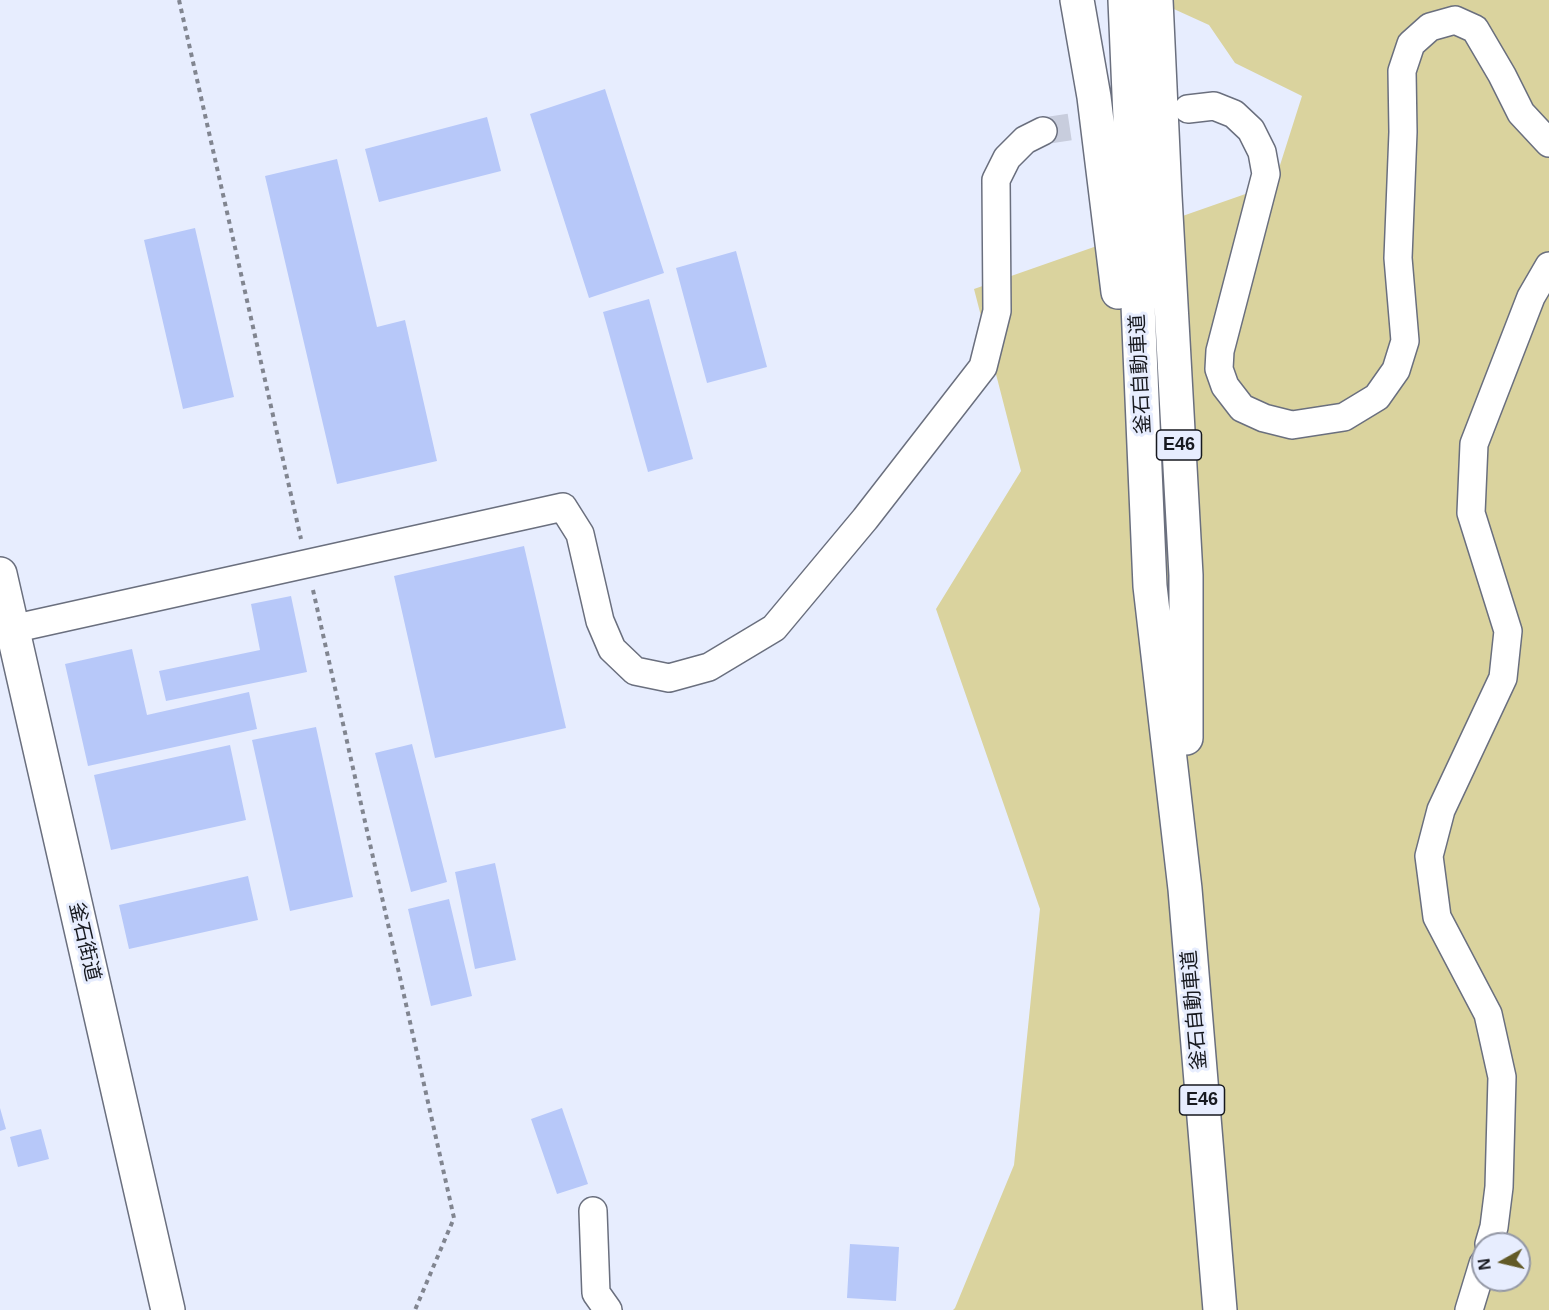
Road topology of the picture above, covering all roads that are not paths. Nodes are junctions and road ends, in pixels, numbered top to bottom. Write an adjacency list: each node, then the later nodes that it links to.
1 (1077, 0): 11 (main road)
2 (1125, 0): 11 (main road, 釜石自動車道 / E46)
3 (1156, 0): 8 (main road, 釜石自動車道 / E46)
4 (1176, 0): 8 (main road)
5 (1188, 109): 7 (street)
6 (1043, 131): 12 (street)
7 (1549, 143)
8 (1165, 195): 13 (main road, 釜石自動車道 / E46)
9 (1549, 266): 15 (street)
10 (0, 574): 12 (main road, 釜石街道)
11 (1150, 586): 13 (main road, 釜石自動車道 / E46)
12 (12, 629): 17 (main road, 釜石街道)
13 (1185, 890): 19 (main road, 釜石自動車道 / E46)
14 (593, 1211): 18 (street)
15 (1493, 1232)
16 (1474, 1292): 20 (street)
17 (168, 1310)
18 (608, 1310)
19 (1220, 1310)
20 (1469, 1310)

